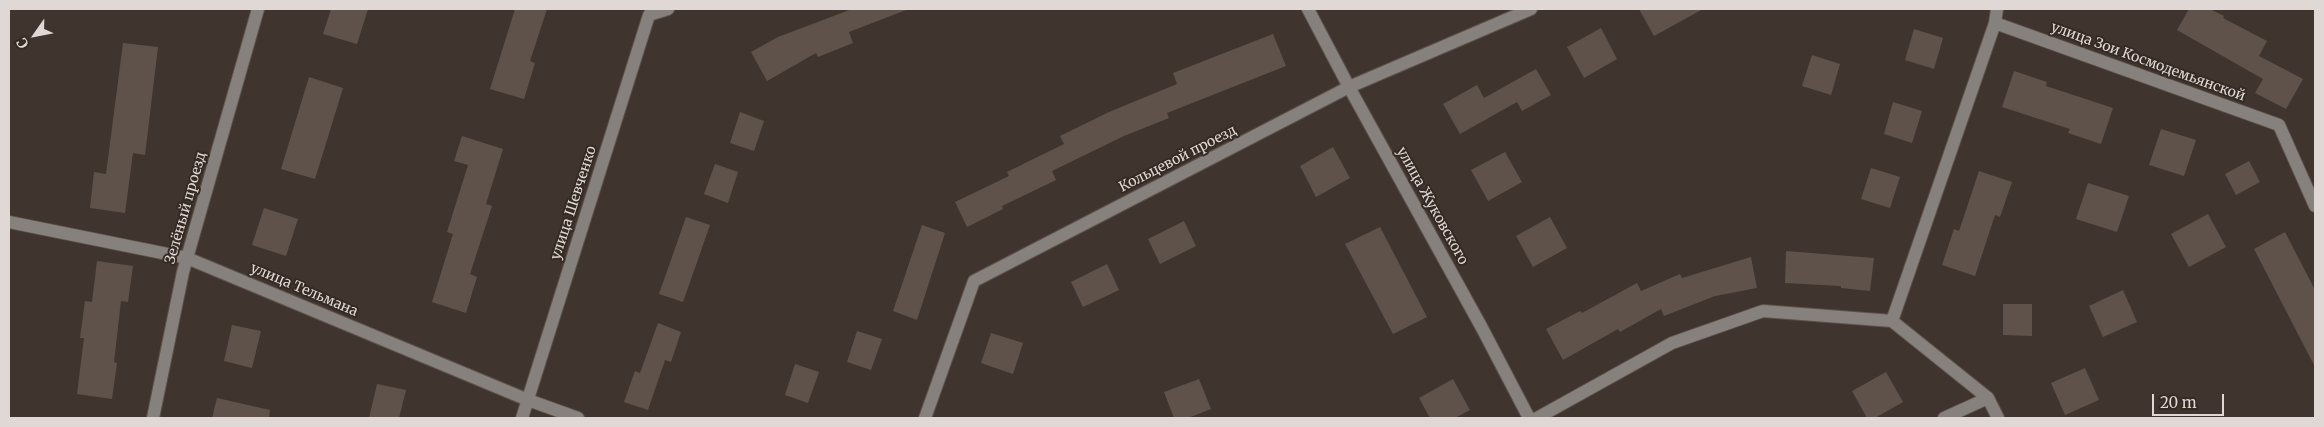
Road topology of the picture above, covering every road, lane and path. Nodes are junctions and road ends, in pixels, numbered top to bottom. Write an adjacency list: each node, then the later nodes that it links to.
1 (258, 9): 10 (street, Зелёный проезд)
2 (668, 9): 13 (street, улица Шевченко)
3 (1308, 9): 7 (street, улица Жуковского)
4 (1531, 9): 7 (street, Кольцевой проезд)
5 (1997, 9): 6 (street)
6 (1995, 23): 8 (street, улица Зои Космодемьянской); 11 (street)
7 (1349, 87): 17 (street, Кольцевой проезд); 18 (street, улица Жуковского)
8 (2315, 206)
9 (9, 222): 10 (street, улица Тельмана)
10 (187, 258): 13 (street, улица Тельмана); 14 (street, Зелёный проезд)
11 (1892, 321): 12 (street); 19 (street)
12 (1988, 398): 20 (street); 21 (street)
13 (528, 400): 15 (street, улица Шевченко); 16 (street, улица Тельмана)
14 (153, 418)
15 (522, 418)
16 (578, 418)
17 (925, 418)
18 (1529, 418)
19 (1537, 418)
20 (1944, 418)
21 (1998, 418)

